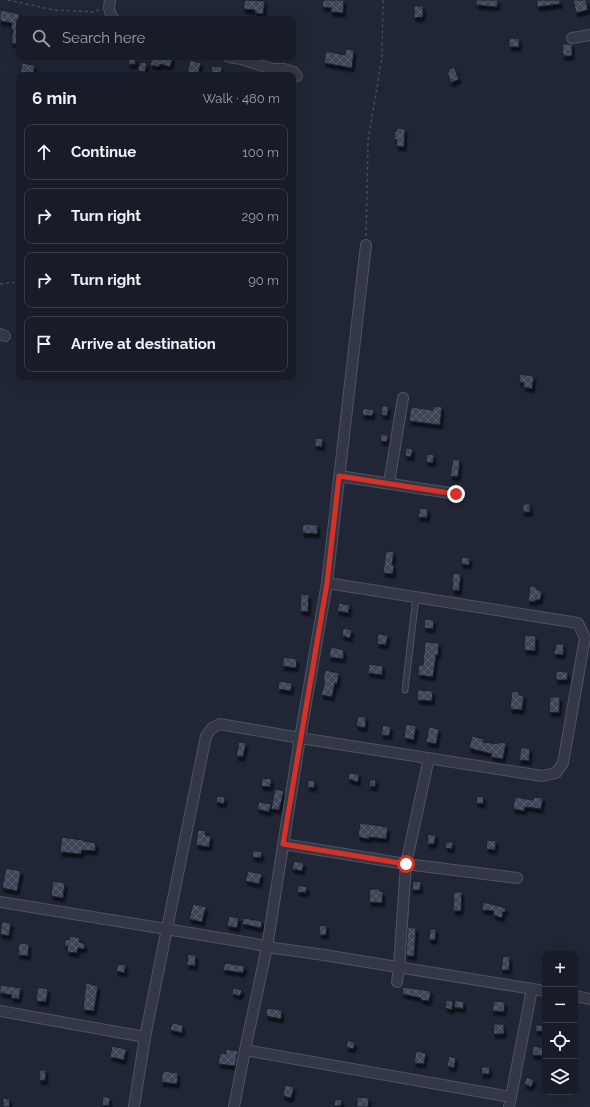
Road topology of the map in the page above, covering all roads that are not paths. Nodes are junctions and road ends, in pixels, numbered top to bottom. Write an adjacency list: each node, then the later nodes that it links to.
1 (110, 0): 2 (street)
2 (111, 16)
3 (590, 35): 4 (street)
4 (572, 38)
5 (244, 60): 6 (street)
6 (294, 72)
7 (366, 245): 9 (street)
8 (403, 398): 10 (street)
9 (339, 476): 10 (street); 12 (street)
10 (389, 483): 11 (street)
11 (456, 494)
12 (327, 583): 13 (street); 15 (street)
13 (416, 597): 14 (lane); 16 (street)
14 (406, 690)
15 (300, 738): 16 (street); 17 (street); 21 (street)
16 (429, 758): 18 (street)
17 (283, 844): 18 (street); 22 (street)
18 (406, 864): 19 (street); 23 (street)
19 (517, 878)
20 (0, 902): 21 (street)
21 (166, 929): 22 (street); 30 (street)
22 (267, 947): 23 (street); 31 (street)
23 (399, 967): 24 (street); 25 (street)
24 (397, 982)
25 (532, 989): 26 (street); 32 (street)
26 (542, 991)
27 (578, 997): 28 (street)
28 (590, 999)
29 (0, 1011): 30 (street)
30 (145, 1037): 33 (street)
31 (245, 1050): 32 (street); 34 (street)
32 (511, 1097): 35 (street)
33 (134, 1107)
34 (234, 1107)
35 (509, 1107)

